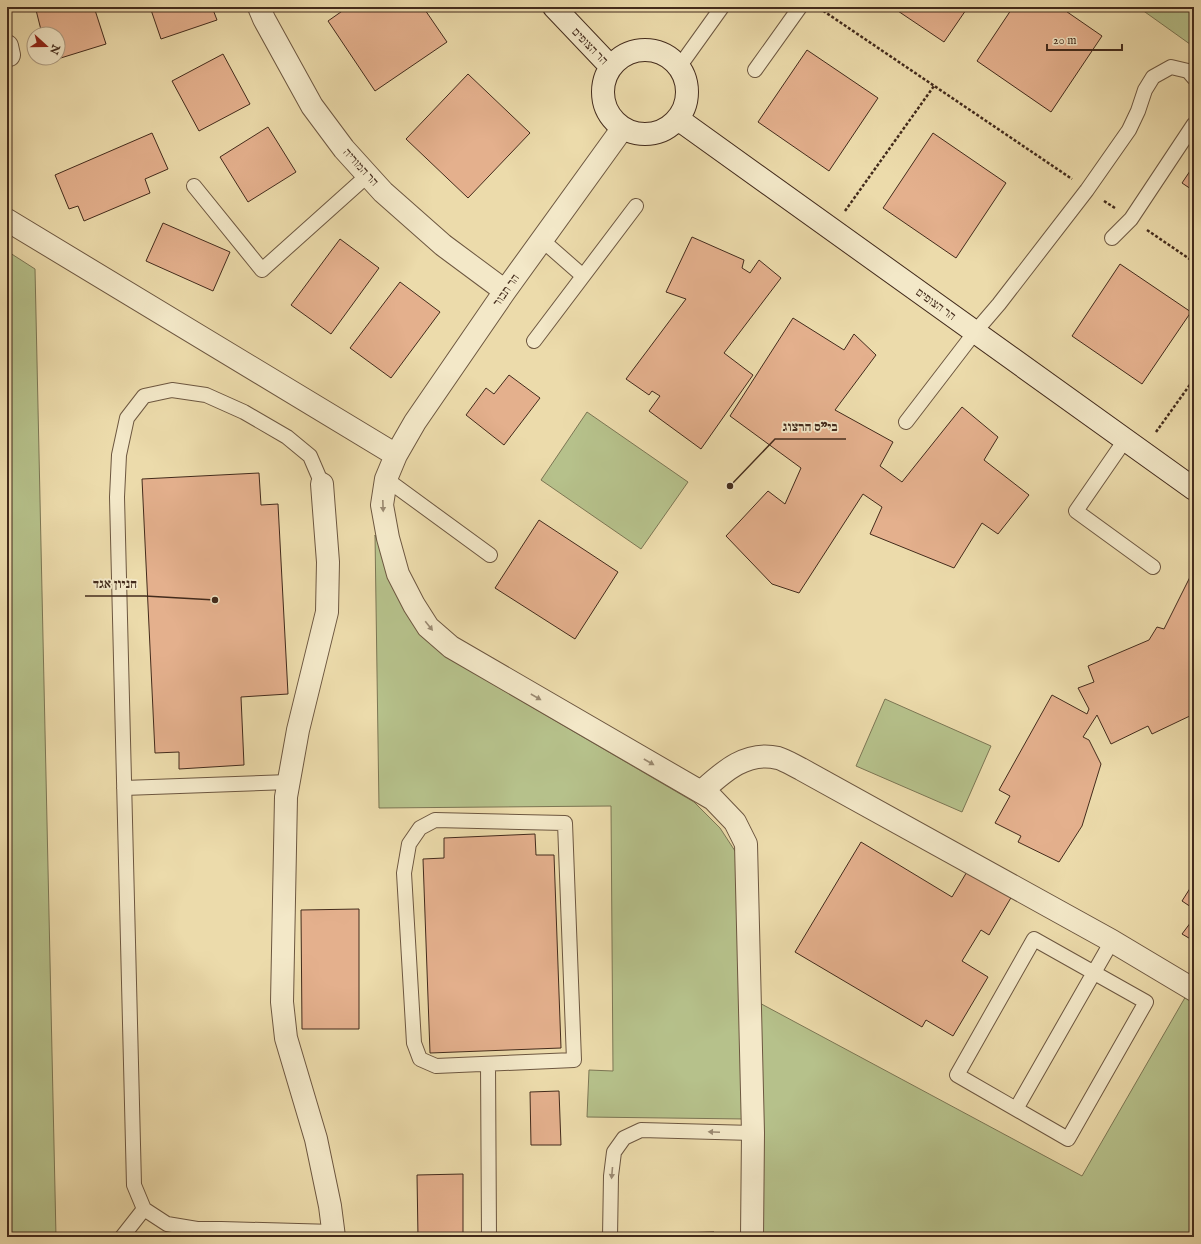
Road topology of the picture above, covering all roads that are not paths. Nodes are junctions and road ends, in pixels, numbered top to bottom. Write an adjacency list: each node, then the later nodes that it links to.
1 (259, 7): 12 (street, הר המוריה)
2 (554, 7): 5 (street, הר הצופים)
3 (722, 7): 6 (lane)
4 (800, 7): 7 (lane)
5 (611, 67): 6 (street); 11 (street)
6 (679, 67): 9 (street)
7 (755, 70)
8 (1194, 78): 20 (lane)
9 (678, 119): 11 (street); 20 (street, הר הצופים)
10 (1194, 124): 16 (lane)
11 (622, 129): 17 (street, הר תבור)
12 (368, 175): 13 (lane); 19 (street, הר המוריה)
13 (194, 186)
14 (636, 206): 18 (lane)
15 (7, 220): 24 (street)
16 (1112, 238)
17 (542, 240): 18 (lane); 19 (street, הר תבור)
18 (583, 276): 21 (lane)
19 (505, 292): 24 (street, הר תבור)
20 (974, 332): 22 (lane); 23 (street, הר הצופים)
21 (534, 341)
22 (906, 422)
23 (1133, 446): 27 (street, הר הצופים); 29 (lane)
24 (396, 456): 25 (street, הר תבור)
25 (386, 479): 28 (lane); 32 (street, הר תבור, one-way to 32)
26 (322, 484): 30 (street); 31 (lane)
27 (1194, 489)
28 (490, 555)
29 (1153, 567)
30 (289, 782): 31 (lane); 41 (street)
31 (124, 788): 39 (lane)
32 (701, 792): 33 (street); 38 (street, הר תבור)
33 (1112, 941): 34 (lane); 35 (street)
34 (1094, 972): 37 (lane); 37 (lane); 37 (lane)
35 (1194, 990)
36 (488, 1064): 36 (lane); 43 (lane)
37 (1016, 1109)
38 (753, 1133): 44 (lane, one-way to 44); 45 (street, הר תבור)
39 (144, 1209): 40 (lane); 42 (lane)
40 (221, 1233): 41 (lane)
41 (334, 1235)
42 (122, 1237)
43 (489, 1237)
44 (610, 1237)
45 (752, 1237)

